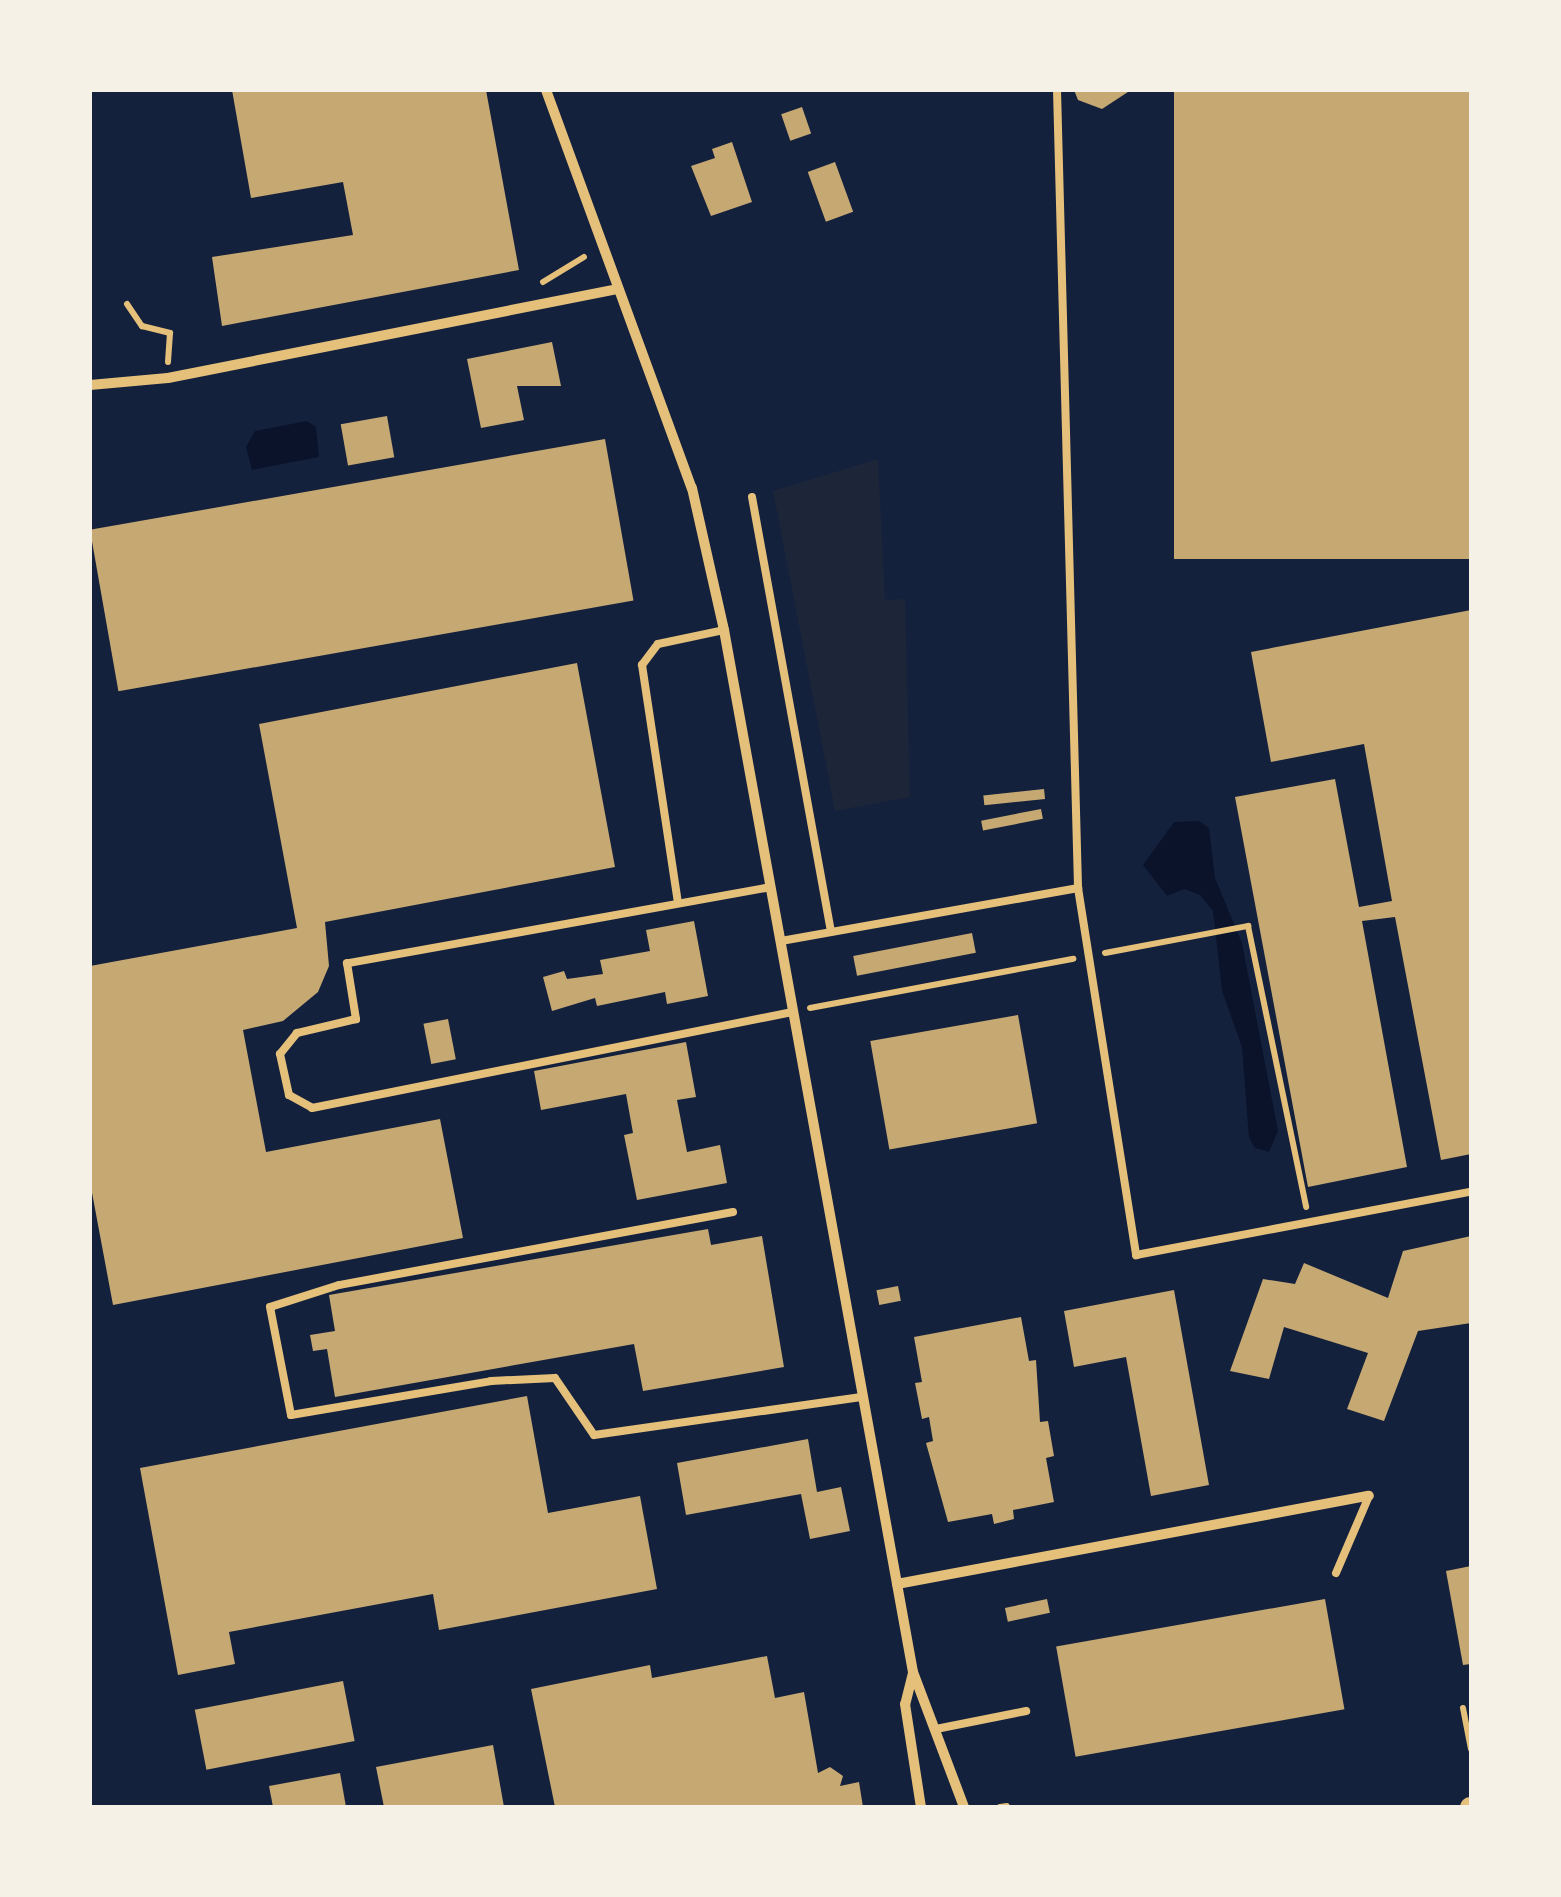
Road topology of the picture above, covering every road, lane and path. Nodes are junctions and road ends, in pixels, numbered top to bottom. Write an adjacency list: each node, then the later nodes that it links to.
1 (546, 90): 3 (street)
2 (1057, 90): 10 (lane)
3 (618, 289): 5 (street); 8 (street)
4 (127, 304): 5 (path)
5 (168, 378): 6 (street)
6 (90, 385)
7 (752, 497): 12 (lane)
8 (724, 630): 9 (street); 11 (lane)
9 (771, 888): 11 (lane); 13 (street)
10 (1078, 888): 12 (lane); 14 (lane)
11 (678, 903): 15 (lane)
12 (831, 932): 13 (lane)
13 (782, 941): 15 (street)
14 (1089, 956): 15 (path); 18 (path); 18 (lane)
15 (793, 1012): 19 (street)
16 (1471, 1192): 18 (lane)
17 (732, 1212): 19 (lane)
18 (1309, 1223)
19 (861, 1396): 22 (street)
20 (1369, 1496): 21 (lane); 22 (street)
21 (1336, 1573)
22 (896, 1584): 23 (street)
23 (913, 1672): 26 (street); 28 (street)
24 (1463, 1708): 27 (path)
25 (1026, 1711): 26 (lane)
26 (936, 1728): 29 (street)
27 (1471, 1749)
28 (921, 1807)
29 (964, 1807)

